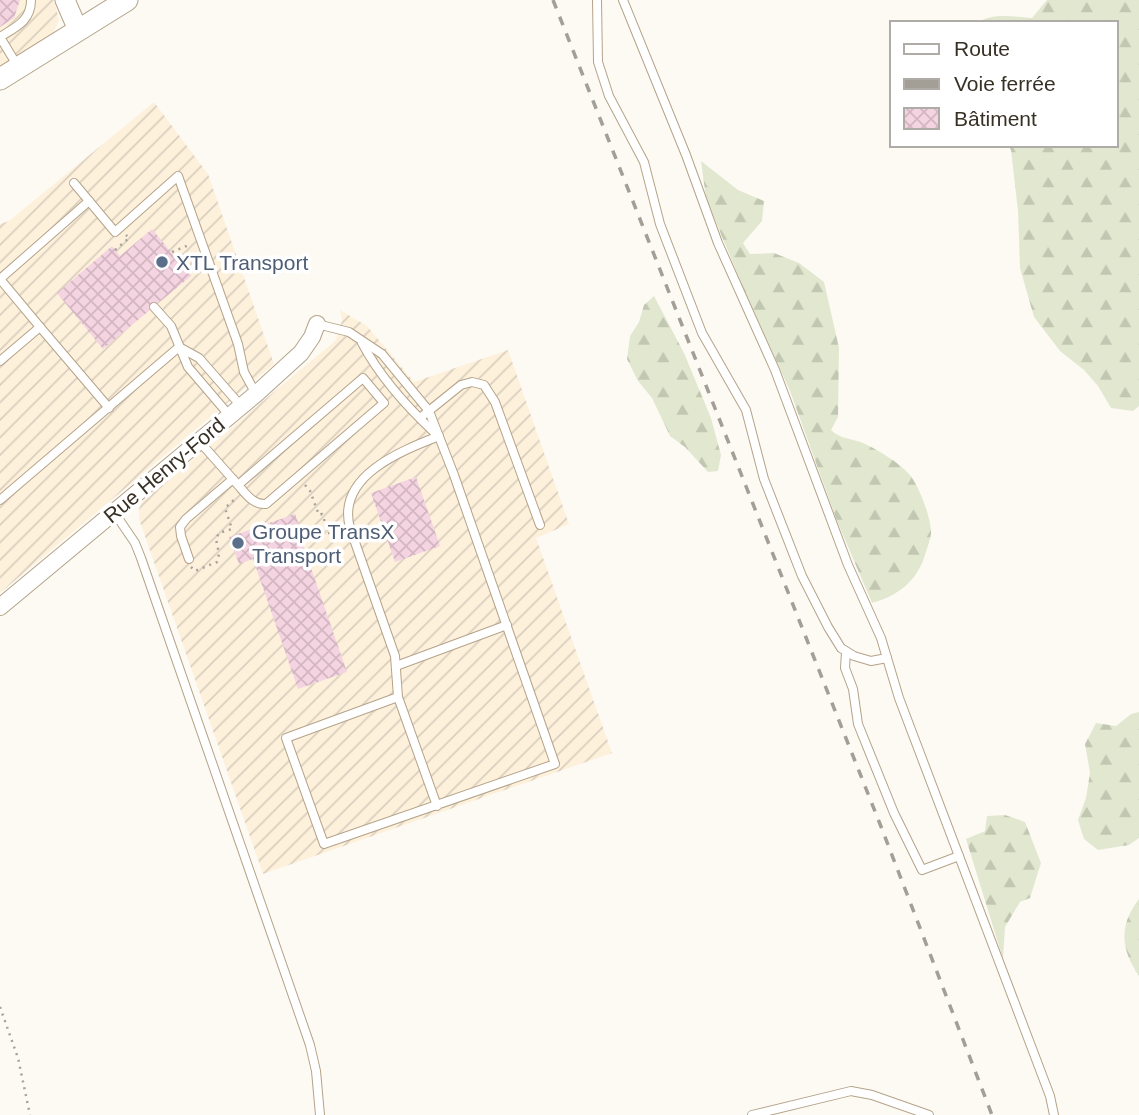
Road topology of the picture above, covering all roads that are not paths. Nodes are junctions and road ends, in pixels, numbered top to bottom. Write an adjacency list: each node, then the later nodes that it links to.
1 (31, 0): 7 (lane)
2 (65, 0): 6 (street)
3 (127, 0): 6 (main road)
4 (597, 0): 33 (lane)
5 (623, 0): 34 (lane)
6 (78, 30): 8 (main road)
7 (2, 43): 8 (lane)
8 (19, 68): 9 (main road)
9 (0, 79)
10 (74, 183): 11 (lane)
11 (89, 201): 12 (lane); 19 (lane)
12 (0, 279): 15 (lane)
13 (154, 307): 17 (lane)
14 (317, 324): 16 (lane); 19 (street, Rue Henry-Ford)
15 (40, 327): 18 (lane); 20 (lane)
16 (360, 340): 22 (lane); 23 (lane)
17 (179, 347): 20 (lane); 21 (lane); 21 (lane)
18 (0, 361)
19 (256, 394): 21 (street, Rue Henry-Ford)
20 (109, 408): 27 (lane)
21 (235, 410): 25 (street, Rue Henry-Ford)
22 (429, 411): 23 (lane); 24 (lane); 29 (lane)
23 (420, 418): 24 (lane)
24 (439, 436): 32 (lane); 35 (lane)
25 (199, 441): 26 (lane); 28 (street, Rue Henry-Ford)
26 (235, 482): 26 (lane); 30 (lane)
27 (0, 500)
28 (114, 512): 31 (street, Rue Henry-Ford); 39 (lane)
29 (540, 525)
30 (190, 562)
31 (0, 607)
32 (507, 625): 35 (lane); 37 (lane)
33 (846, 652): 34 (lane); 38 (lane)
34 (887, 658): 38 (lane)
35 (396, 666): 36 (lane)
36 (398, 696): 37 (lane); 37 (lane)
37 (437, 806)
38 (959, 856): 42 (lane)
39 (320, 1115)
40 (752, 1115): 41 (lane)
41 (929, 1115)
42 (1054, 1115)

